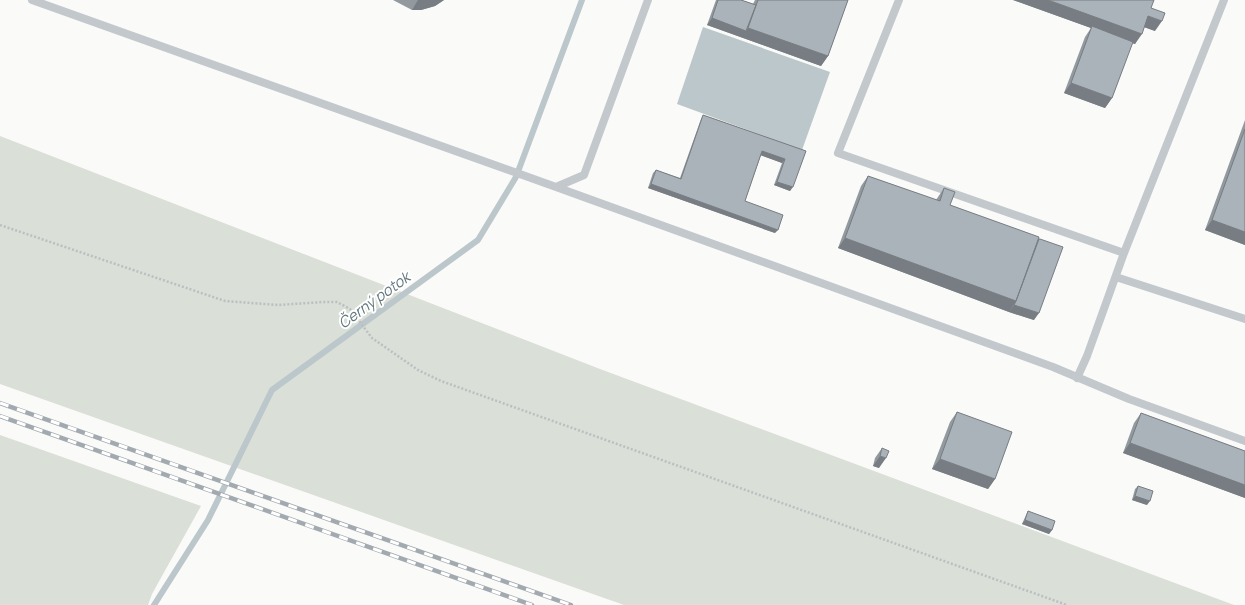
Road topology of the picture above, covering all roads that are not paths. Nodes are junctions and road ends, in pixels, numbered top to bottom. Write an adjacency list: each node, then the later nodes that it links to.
1 (32, 0): 5 (lane)
2 (648, 0): 5 (lane)
3 (899, 0): 6 (lane)
4 (1224, 0): 6 (lane)
5 (556, 187): 9 (lane)
6 (1124, 253): 7 (lane)
7 (1116, 277): 8 (lane); 9 (lane)
8 (1245, 319)
9 (1077, 378): 10 (lane)
10 (1245, 441)

